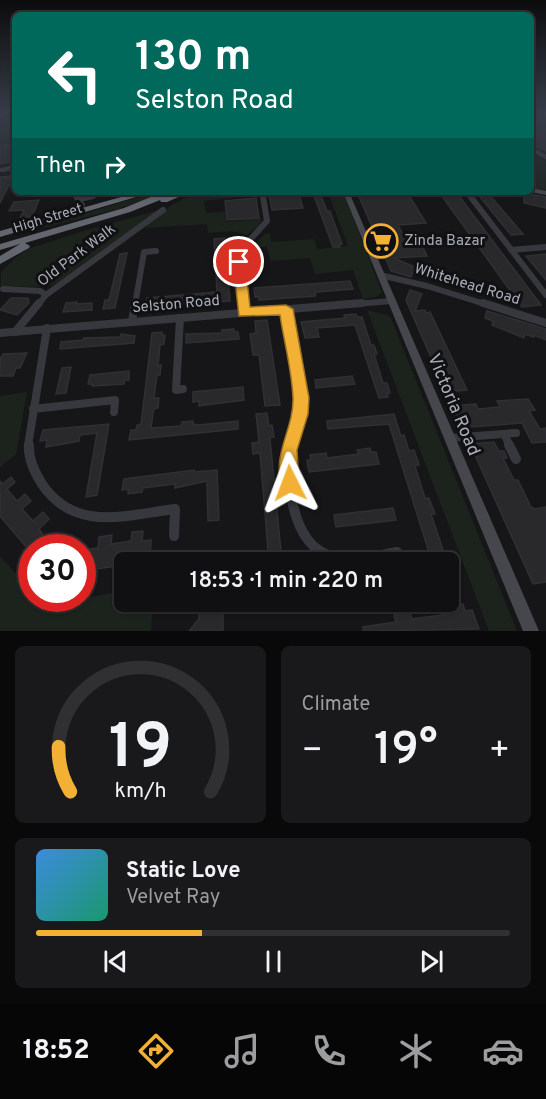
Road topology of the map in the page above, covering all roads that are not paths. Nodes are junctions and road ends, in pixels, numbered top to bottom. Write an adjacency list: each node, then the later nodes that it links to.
1 (12, 168): 2 (street)
2 (2, 170)
3 (76, 195): 4 (street)
4 (100, 195)
5 (137, 195): 15 (highway, High Street)
6 (164, 195): 11 (highway, High Street)
7 (176, 195): 11 (highway)
8 (263, 195): 28 (street)
9 (347, 195): 22 (street, Victoria Road)
10 (469, 195): 19 (street)
11 (127, 210): 13 (highway, High Street)
12 (163, 210): 24 (street, Old Park Walk)
13 (108, 215): 14 (highway, High Street); 16 (highway)
14 (82, 223): 18 (highway, High Street); 21 (highway)
15 (0, 234)
16 (0, 239)
17 (546, 247): 19 (street)
18 (0, 248)
19 (511, 250): 25 (street)
20 (156, 251): 30 (street)
21 (0, 261)
22 (380, 275): 26 (street, Victoria Road); 31 (street, Whitehead Road)
23 (3, 290): 24 (street)
24 (46, 295): 33 (street, Old Park Walk)
25 (546, 295)
26 (391, 301): 27 (street, Selston Road); 40 (street, Victoria Road)
27 (286, 309): 28 (street, Selston Road); 43 (street)
28 (244, 312): 29 (street, Selston Road)
29 (180, 318): 30 (street, Selston Road); 35 (street)
30 (132, 322): 32 (street, Selston Road)
31 (546, 323)
32 (47, 328): 33 (street, Selston Road); 36 (street)
33 (15, 332): 34 (street, Selston Road)
34 (0, 333)
35 (183, 389)
36 (33, 409): 37 (street); 42 (street)
37 (114, 412)
38 (516, 433): 39 (street)
39 (505, 436): 40 (street); 41 (street)
40 (449, 438): 44 (street, Victoria Road)
41 (516, 459)
42 (174, 536)
43 (319, 552)
44 (531, 631)

